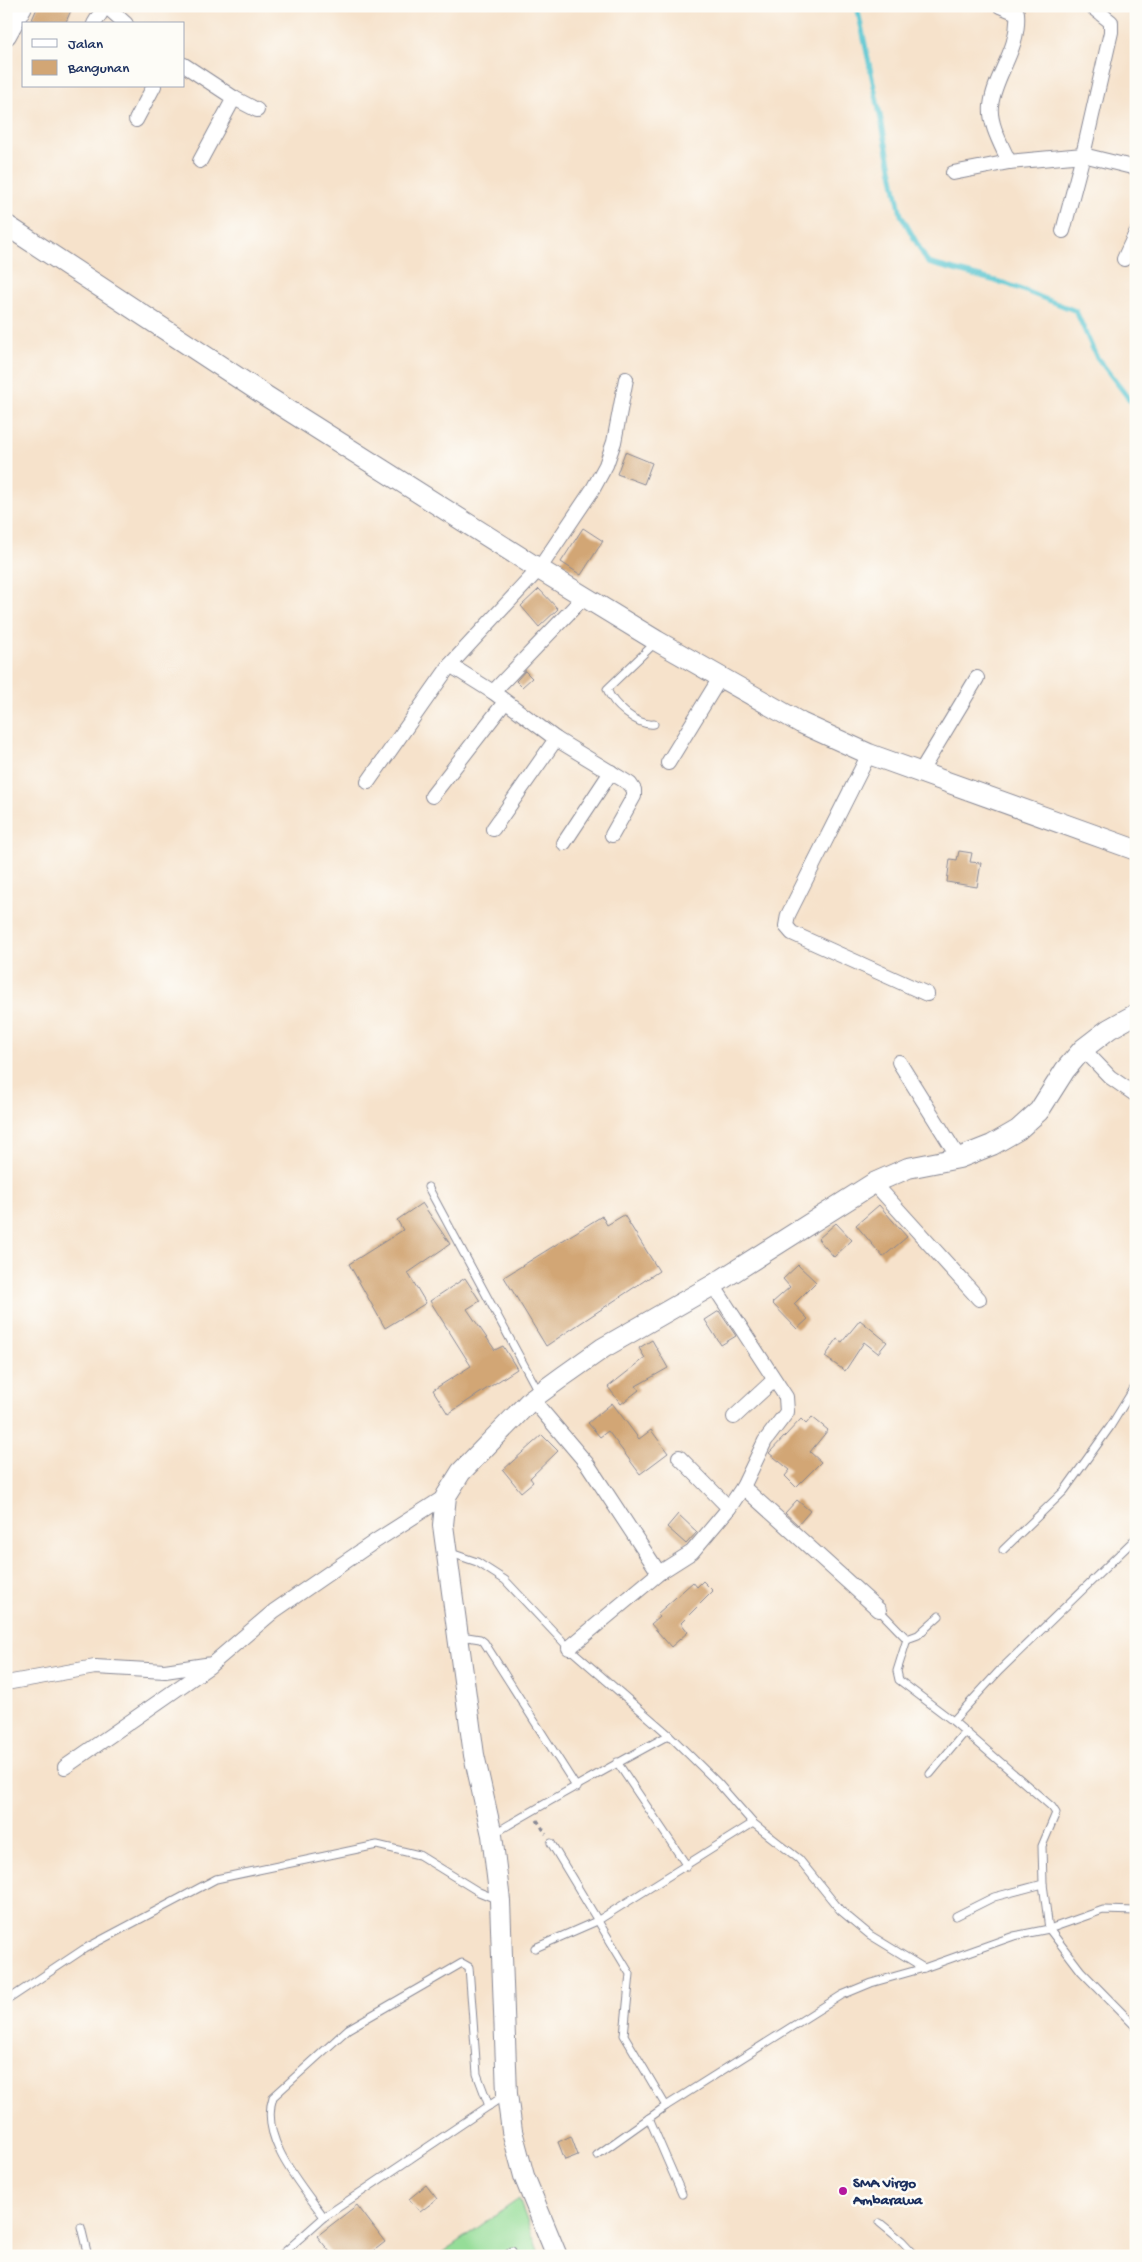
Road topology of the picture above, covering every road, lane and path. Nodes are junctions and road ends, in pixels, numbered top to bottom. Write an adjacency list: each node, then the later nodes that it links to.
1 (22, 6): 7 (street)
2 (105, 6): 5 (street); 6 (street)
3 (1000, 6): 15 (street)
4 (1091, 6): 13 (street)
5 (95, 22)
6 (124, 22)
7 (6, 35)
8 (185, 66): 10 (street)
9 (153, 88): 12 (street)
10 (234, 98): 11 (street); 14 (street)
11 (258, 110)
12 (136, 120)
13 (1084, 155): 15 (street); 16 (street); 19 (street)
14 (200, 161)
15 (1009, 162): 17 (street)
16 (1136, 168)
17 (953, 173)
18 (6, 226): 23 (street)
19 (1062, 231)
20 (1136, 233): 21 (street)
21 (1124, 259)
22 (626, 379): 23 (street)
23 (539, 569): 24 (street); 26 (street)
24 (584, 597): 25 (street); 29 (street)
25 (657, 641): 27 (street); 31 (lane)
26 (450, 665): 29 (street); 37 (street)
27 (720, 678): 33 (street); 34 (street)
28 (977, 678): 35 (street)
29 (493, 692): 30 (street)
30 (505, 702): 32 (street); 38 (street)
31 (654, 724)
32 (556, 739): 36 (street); 39 (street)
33 (869, 754): 35 (street); 43 (street)
34 (668, 764)
35 (921, 771): 42 (street)
36 (611, 772): 40 (street); 41 (street)
37 (368, 782)
38 (432, 796)
39 (493, 829)
40 (612, 835)
41 (564, 843)
42 (1136, 850)
43 (927, 994)
44 (1136, 1014): 45 (street)
45 (1083, 1049): 47 (street); 48 (street)
46 (899, 1062): 48 (street)
47 (1136, 1095)
48 (959, 1158): 49 (street)
49 (874, 1183): 51 (street); 52 (street)
50 (428, 1187): 55 (lane)
51 (713, 1285): 53 (street); 55 (street)
52 (978, 1299)
53 (774, 1380): 56 (street); 58 (street)
54 (1136, 1385): 62 (lane)
55 (536, 1397): 59 (street); 64 (street)
56 (734, 1417)
57 (679, 1457): 60 (street)
58 (743, 1487): 60 (street); 65 (street)
59 (446, 1496): 63 (street); 70 (street)
60 (729, 1508): 64 (street)
61 (1136, 1538): 72 (lane)
62 (1003, 1550)
63 (447, 1551): 67 (street); 69 (lane)
64 (659, 1573): 69 (street)
65 (879, 1610): 68 (lane)
66 (939, 1616): 68 (lane)
67 (459, 1636): 78 (lane); 81 (street)
68 (907, 1640): 72 (lane)
69 (570, 1648): 74 (lane)
70 (212, 1664): 71 (street); 76 (street)
71 (6, 1683)
72 (953, 1721): 73 (lane)
73 (965, 1732): 77 (lane); 84 (lane)
74 (669, 1735): 75 (lane); 80 (lane)
75 (618, 1762): 78 (lane); 83 (lane)
76 (66, 1767)
77 (930, 1774)
78 (577, 1788): 79 (lane)
79 (532, 1811): 81 (lane); 82 (path)
80 (753, 1823): 83 (lane); 91 (lane)
81 (492, 1835): 85 (street)
82 (552, 1843): 88 (lane)
83 (687, 1866): 88 (lane)
84 (1043, 1884): 87 (lane); 89 (lane)
85 (500, 1901): 92 (lane); 94 (street)
86 (1136, 1910): 89 (lane)
87 (956, 1916)
88 (597, 1922): 90 (lane); 96 (lane)
89 (1049, 1929): 91 (lane); 93 (lane)
90 (535, 1948)
91 (924, 1968): 96 (lane)
92 (6, 2001)
93 (1136, 2028)
94 (507, 2094): 95 (lane); 107 (street)
95 (489, 2106): 100 (lane); 100 (lane)
96 (666, 2106): 97 (lane)
97 (650, 2118): 98 (lane); 99 (lane)
98 (597, 2155)
99 (682, 2194)
100 (324, 2217): 105 (lane)
101 (880, 2223): 108 (lane)
102 (81, 2226): 104 (lane)
103 (512, 2251): 106 (lane)
104 (88, 2256)
105 (280, 2256)
106 (506, 2256)
107 (557, 2256)
108 (916, 2256)

